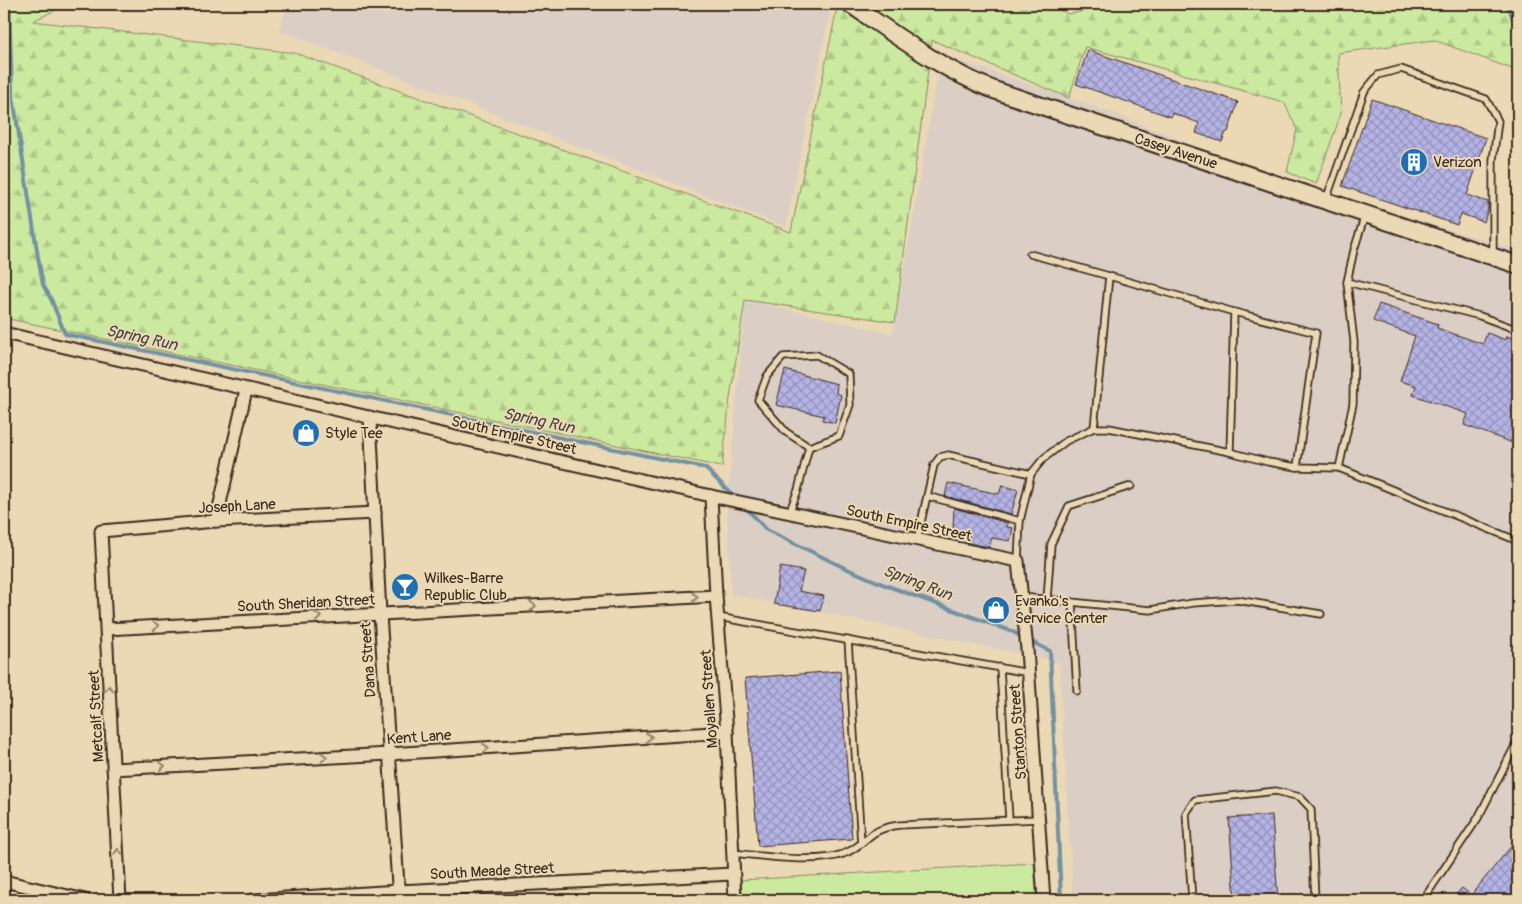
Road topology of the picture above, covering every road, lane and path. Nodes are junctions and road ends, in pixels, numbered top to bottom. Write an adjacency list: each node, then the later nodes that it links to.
1 (850, 4): 2 (street, Casey Avenue)
2 (1325, 201): 3 (street, Casey Avenue); 5 (lane)
3 (1366, 215): 5 (street, Casey Avenue); 8 (lane)
4 (1030, 254): 7 (lane)
5 (1493, 257): 6 (street, Casey Avenue)
6 (1518, 265)
7 (1109, 276): 9 (lane); 14 (lane)
8 (1347, 282): 10 (lane); 18 (lane)
9 (1234, 312): 16 (lane); 17 (lane)
10 (1518, 330)
11 (4, 333): 12 (street, South Empire Street)
12 (246, 390): 13 (street, South Empire Street); 25 (street)
13 (370, 417): 21 (street, South Empire Street); 24 (street, Dana Street)
14 (1094, 428): 16 (lane); 19 (lane)
15 (809, 447): 15 (lane); 23 (lane)
16 (1230, 452): 17 (lane)
17 (1297, 467): 18 (lane)
18 (1339, 468): 29 (lane)
19 (1031, 474): 22 (lane); 26 (lane)
20 (1131, 486): 33 (lane)
21 (712, 496): 23 (street, South Empire Street); 31 (street, Moyallen Street)
22 (927, 496): 26 (lane); 28 (lane)
23 (789, 512): 28 (street, South Empire Street)
24 (376, 513): 25 (street, Joseph Lane); 35 (street, Dana Street)
25 (216, 521): 27 (street, Joseph Lane)
26 (1020, 521): 30 (lane)
27 (101, 531): 38 (street, Metcalf Street)
28 (918, 540): 30 (street, South Empire Street)
29 (1518, 541)
30 (1018, 561): 32 (street, Stanton Street)
31 (716, 596): 35 (street, South Sheridan Street, one-way to 31); 37 (street, Moyallen Street)
32 (1022, 597): 33 (lane); 41 (street, Stanton Street)
33 (1047, 600): 34 (lane)
34 (1072, 602): 36 (lane); 42 (lane)
35 (380, 614): 38 (street, South Sheridan Street, one-way to 35); 45 (street, Dana Street)
36 (1322, 614)
37 (718, 617): 39 (lane); 43 (street, Moyallen Street)
38 (107, 629): 46 (street, Metcalf Street, one-way to 38)
39 (848, 640): 40 (lane); 49 (lane)
40 (1000, 667): 41 (lane); 48 (lane)
41 (1029, 673): 47 (street, Stanton Street)
42 (1077, 691)
43 (726, 732): 45 (street, Kent Lane, one-way to 43); 50 (street, Moyallen Street)
44 (1518, 740): 61 (lane)
45 (389, 754): 46 (street, Kent Lane, one-way to 45); 53 (street, Dana Street)
46 (113, 769): 55 (street, Metcalf Street, one-way to 46)
47 (1038, 818): 48 (lane); 58 (street, Stanton Street)
48 (1009, 820): 49 (lane)
49 (861, 844): 50 (lane)
50 (732, 853): 51 (street, Moyallen Street)
51 (733, 874): 53 (street, South Meade Street); 57 (street, Moyallen Street)
52 (4, 881): 54 (street)
53 (399, 896): 56 (street, South Meade Street)
54 (85, 900)
55 (120, 900)
56 (253, 900)
57 (735, 900)
58 (1044, 900)
59 (1192, 900): 60 (lane)
60 (1315, 900)
61 (1424, 900)

